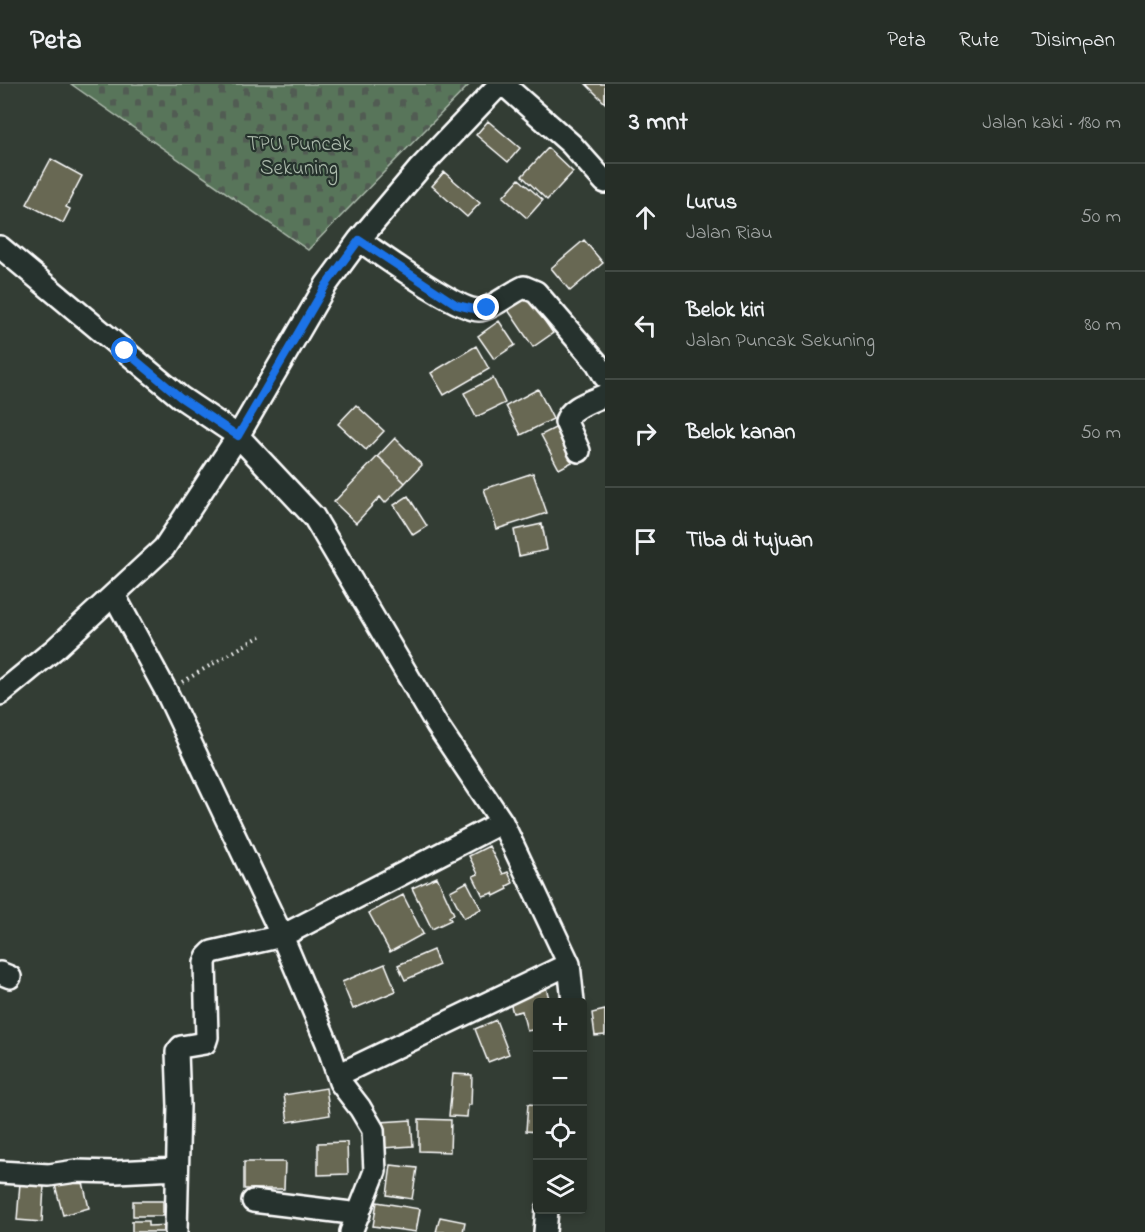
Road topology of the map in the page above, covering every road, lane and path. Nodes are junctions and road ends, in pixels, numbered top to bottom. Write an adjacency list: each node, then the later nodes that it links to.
1 (492, 87): 2 (street); 3 (street)
2 (605, 182)
3 (359, 240): 5 (street); 7 (street)
4 (0, 248): 7 (street)
5 (605, 377)
6 (605, 395): 8 (street)
7 (238, 436): 9 (street); 13 (street)
8 (579, 451)
9 (114, 595): 11 (street); 12 (street)
10 (262, 635): 11 (path)
11 (166, 691): 14 (street)
12 (0, 694)
13 (502, 822): 14 (street); 15 (street)
14 (282, 936): 17 (street); 18 (street)
15 (569, 964): 16 (street); 17 (street)
16 (573, 998)
17 (338, 1075): 22 (street)
18 (177, 1169): 19 (street); 23 (street)
19 (0, 1172)
20 (253, 1201): 22 (street)
21 (547, 1214): 24 (street)
22 (355, 1223)
23 (176, 1232)
24 (545, 1232)

